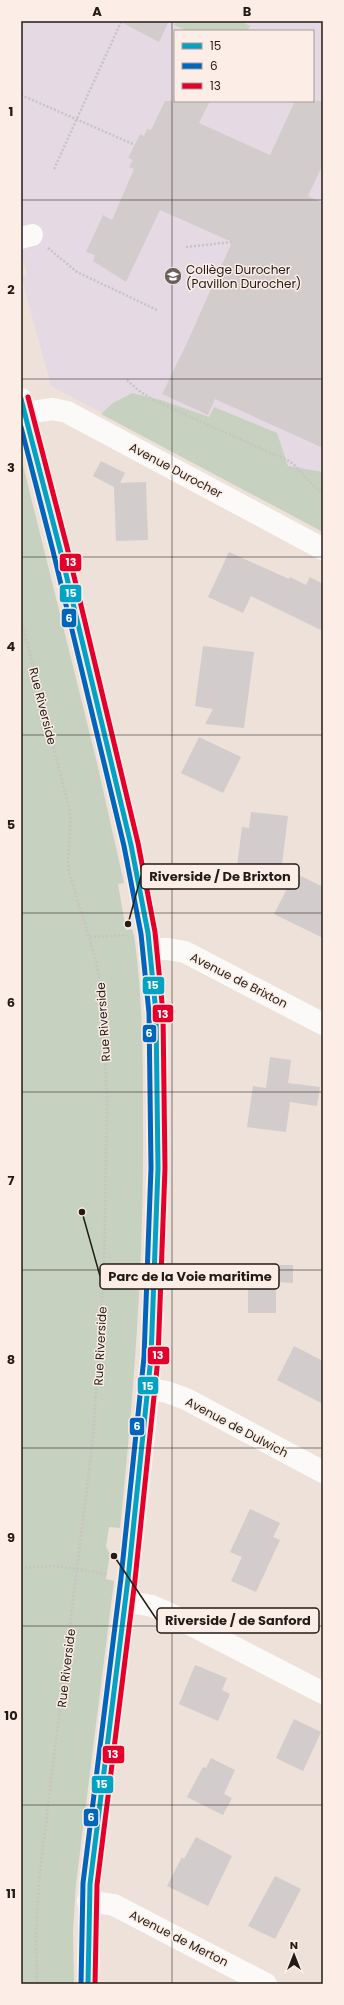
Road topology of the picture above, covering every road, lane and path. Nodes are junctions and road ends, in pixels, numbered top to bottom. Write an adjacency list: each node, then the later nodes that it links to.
1 (121, 22): 3 (path)
2 (21, 95): 3 (path)
3 (76, 120): 4 (path); 5 (path)
4 (135, 145)
5 (54, 169)
6 (26, 237): 9 (path)
7 (232, 242): 8 (path)
8 (186, 247)
9 (156, 310)
10 (127, 380): 12 (path)
11 (23, 406): 13 (street, Avenue Durocher); 17 (street)
12 (323, 492)
13 (323, 549)
14 (21, 619): 16 (path, Rue Riverside)
15 (130, 935): 16 (path)
16 (90, 937): 19 (path, Rue Riverside)
17 (151, 949): 18 (street, Avenue de Brixton); 21 (street)
18 (323, 1024)
19 (98, 1386): 20 (path); 24 (path, Rue Riverside)
20 (102, 1386)
21 (149, 1389): 22 (street, Avenue de Dulwich); 26 (street)
22 (323, 1472)
23 (21, 1568): 24 (path)
24 (78, 1569): 25 (path); 28 (path, Rue Riverside)
25 (111, 1575)
26 (126, 1600): 27 (street); 30 (street)
27 (323, 1693)
28 (38, 1898): 29 (path); 31 (path, Rue Riverside)
29 (42, 1898)
30 (88, 1901): 32 (street); 33 (street, Avenue de Merton)
31 (37, 1984)
32 (88, 1984)
33 (266, 1984)

